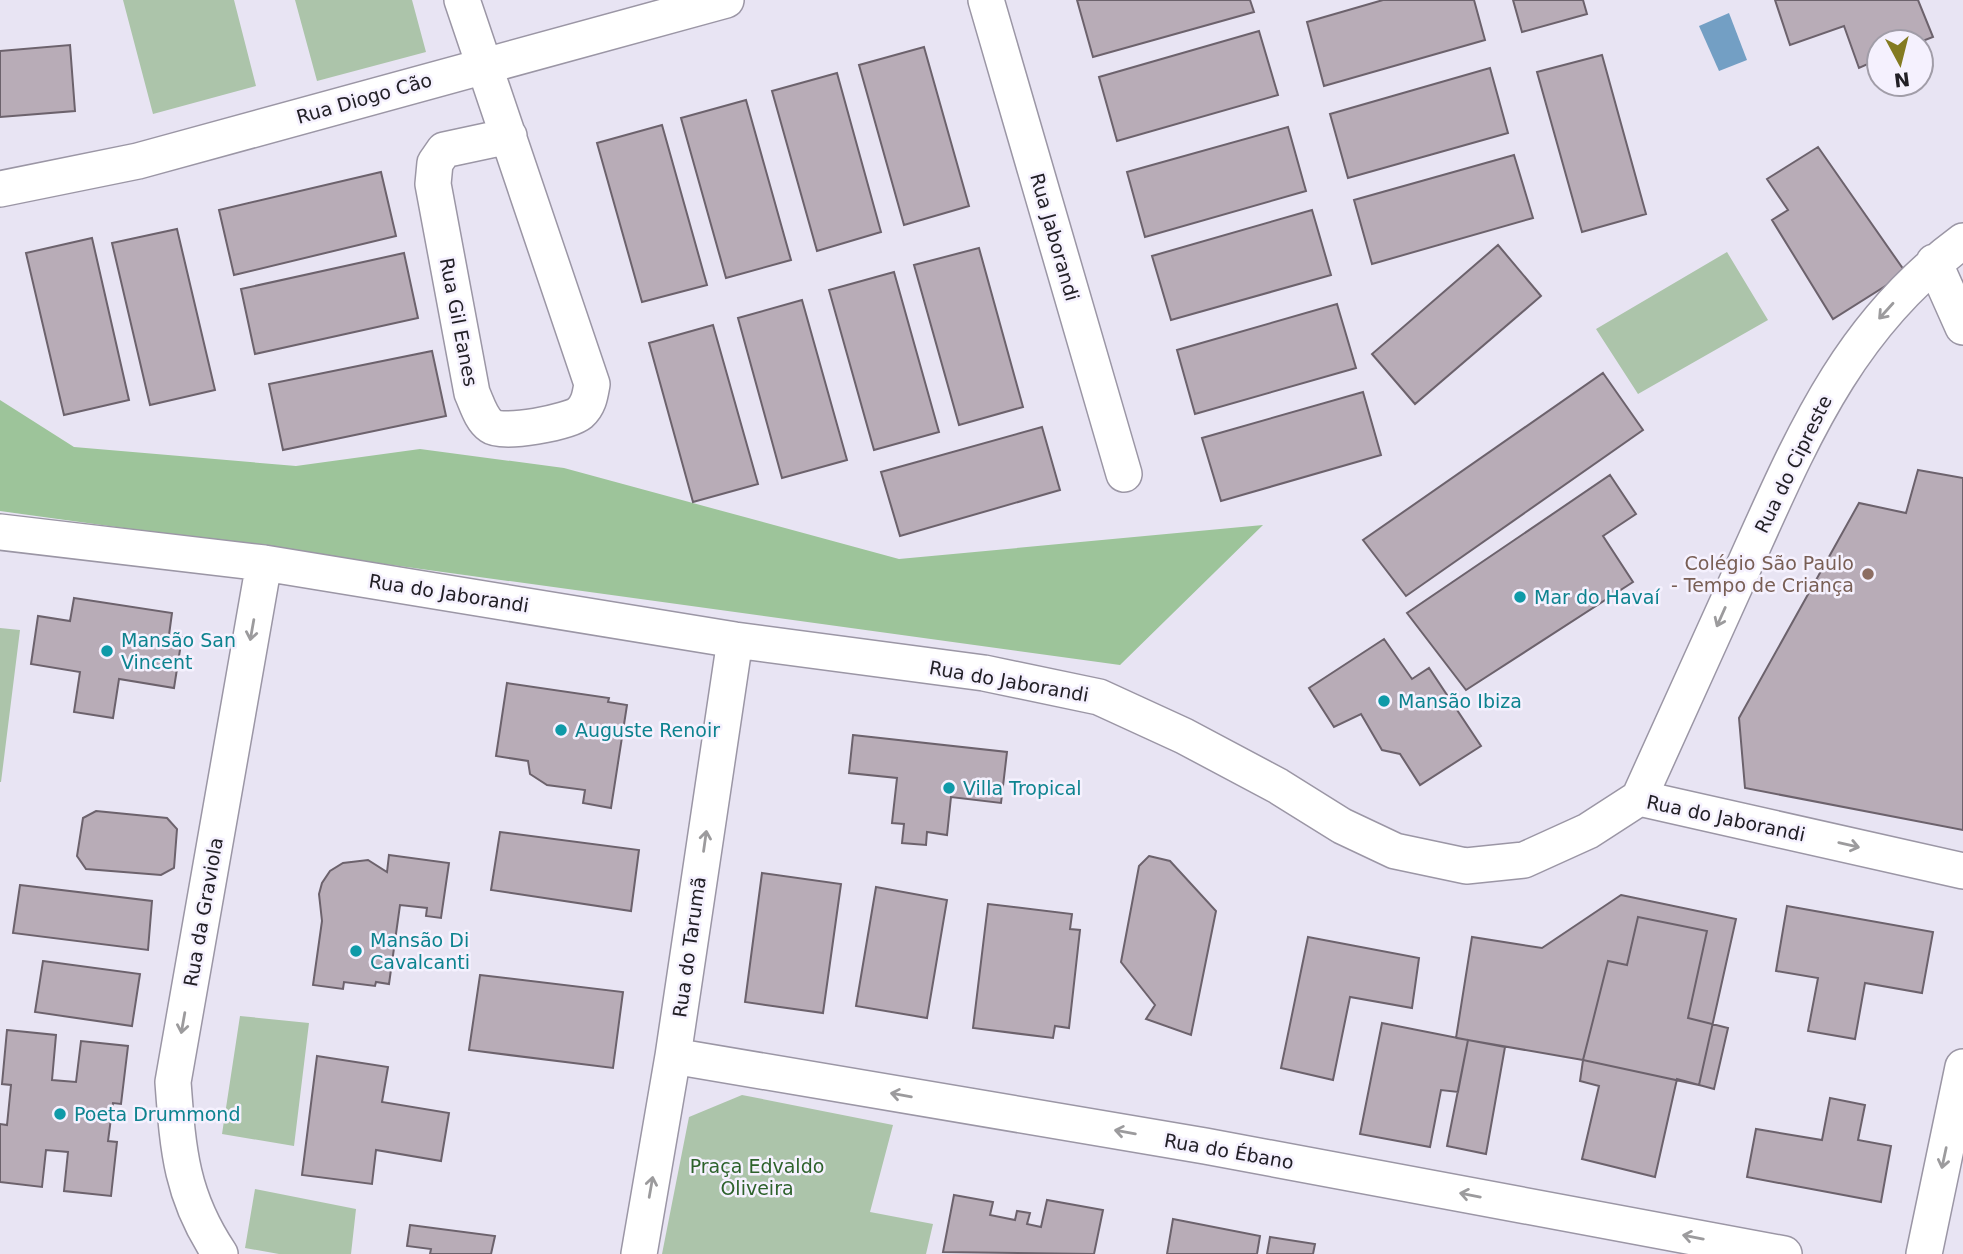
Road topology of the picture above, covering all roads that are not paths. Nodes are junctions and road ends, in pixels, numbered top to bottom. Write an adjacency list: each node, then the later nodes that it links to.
1 (462, 0): 4 (street, Rua Gil Eanes)
2 (726, 0): 4 (street, Rua Diogo Cão)
3 (986, 0): 10 (street, Rua Jaborandi)
4 (481, 65): 5 (street, Rua Gil Eanes); 6 (street, Rua Diogo Cão)
5 (509, 136): 5 (street, Rua Gil Eanes)
6 (0, 189)
7 (1963, 241): 8 (street, Rua do Cipreste)
8 (1934, 262): 9 (street); 14 (street, Rua do Cipreste, one-way to 14)
9 (1963, 327)
10 (1124, 474)
11 (0, 532): 12 (street, Rua do Jaborandi)
12 (264, 563): 13 (street, Rua do Jaborandi); 18 (street, Rua da Graviola, one-way to 18)
13 (734, 640): 14 (street, Rua do Jaborandi); 16 (street, Rua do Tarumã, one-way to 13)
14 (1639, 798): 15 (street, Rua do Jaborandi, one-way to 15)
15 (1963, 871)
16 (673, 1056): 19 (street, Rua do Tarumã, one-way to 16); 20 (street, Rua do Ébano, one-way to 16)
17 (1963, 1067): 21 (street, one-way to 21)
18 (220, 1254)
19 (639, 1254)
20 (1784, 1254)
21 (1924, 1254)

